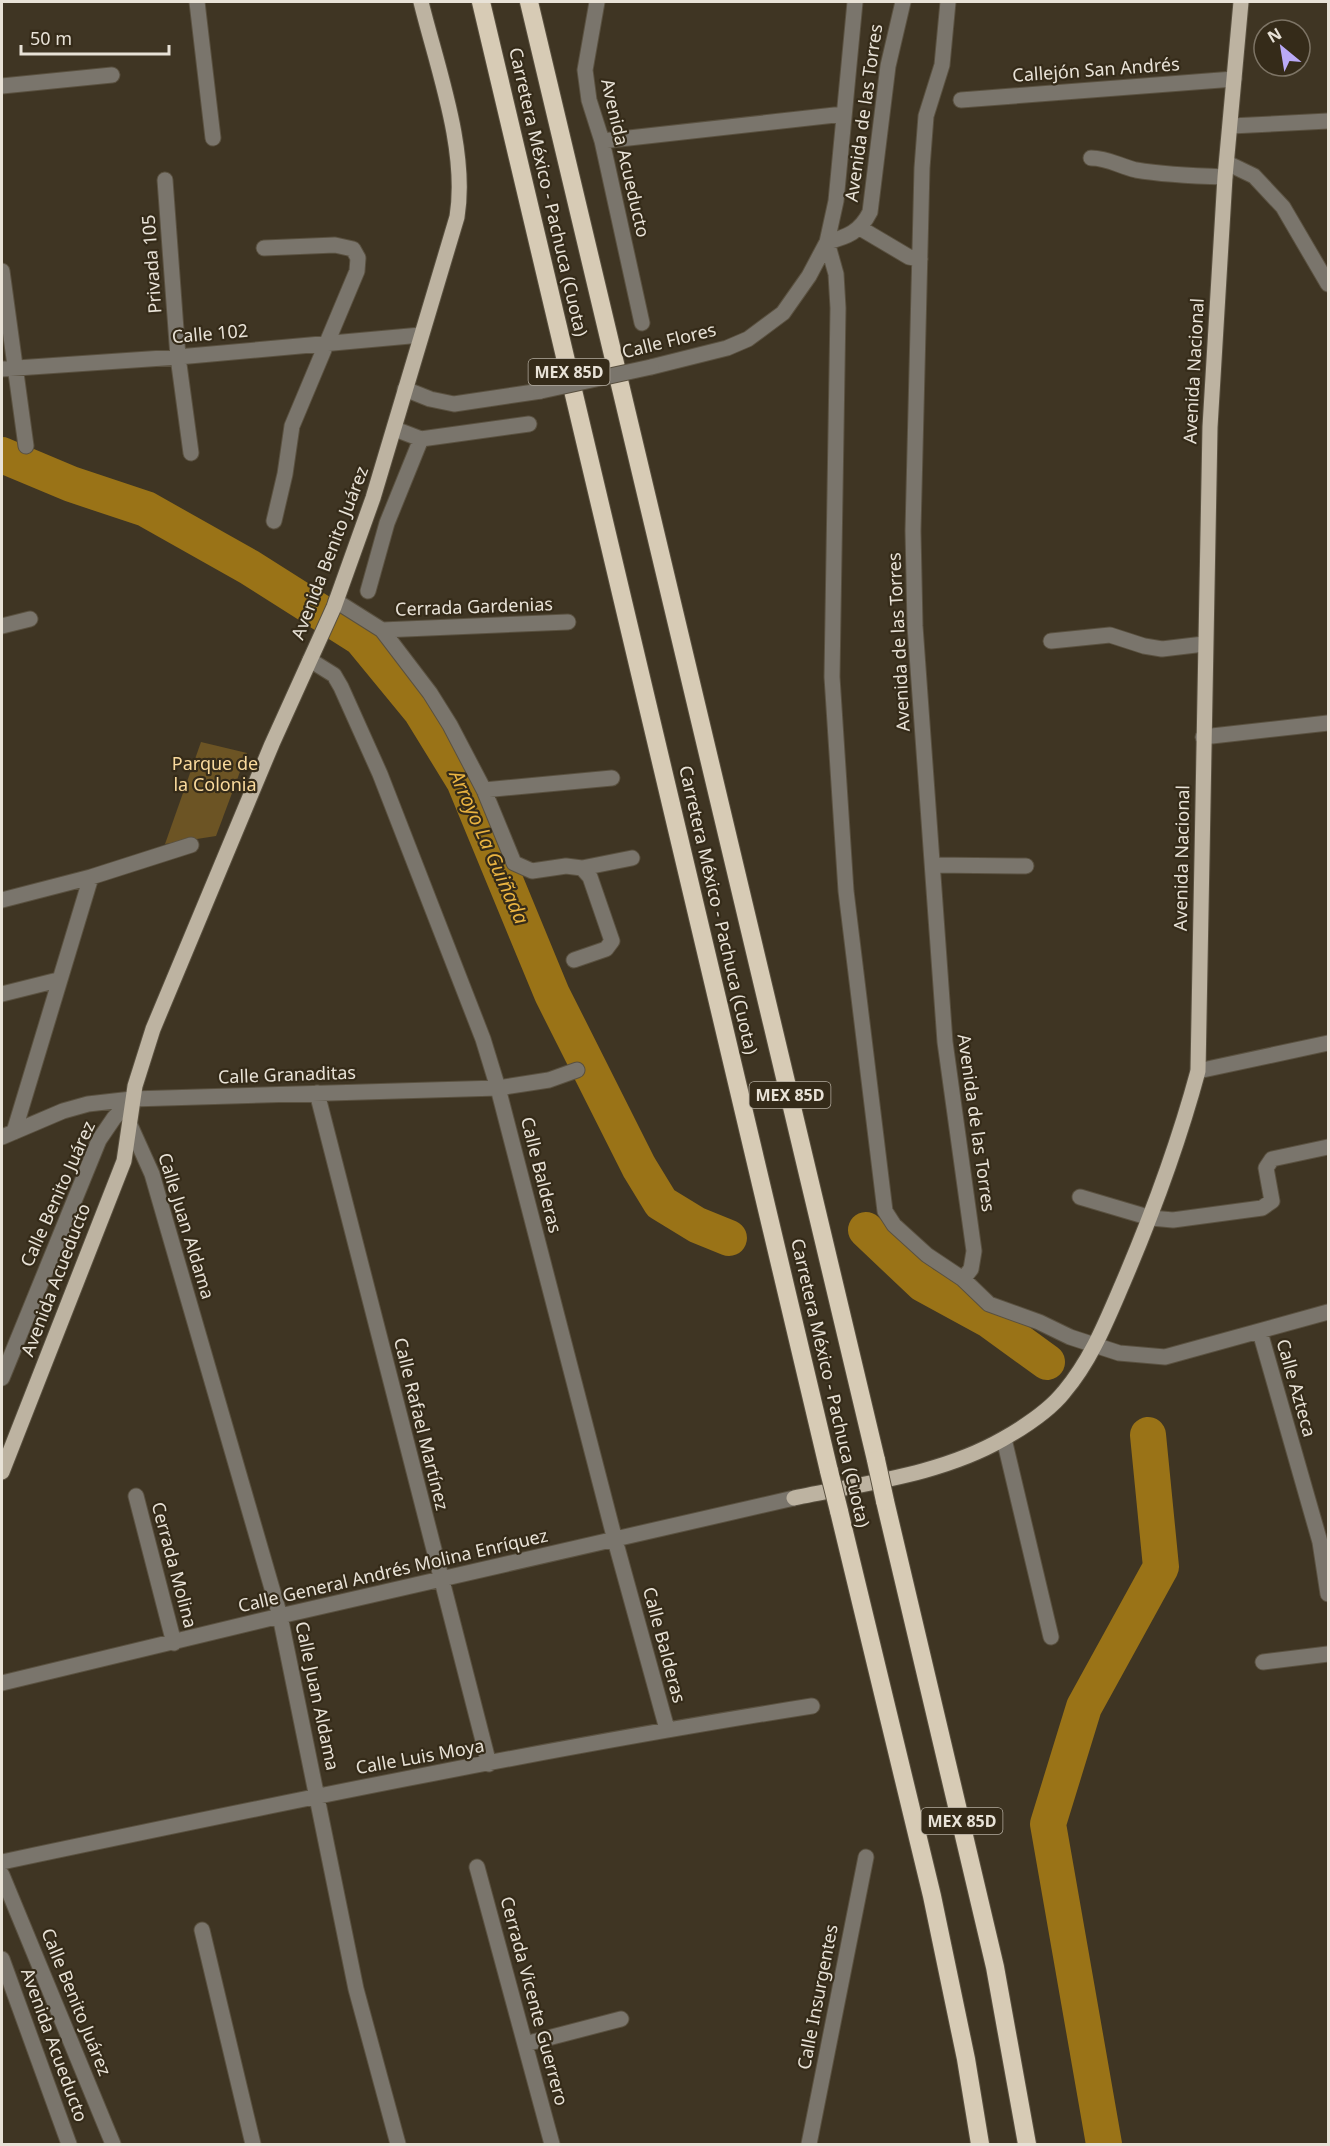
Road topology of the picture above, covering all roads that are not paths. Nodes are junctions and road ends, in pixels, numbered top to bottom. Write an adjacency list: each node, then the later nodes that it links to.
1 (197, 2): 17 (street)
2 (421, 2): 29 (main road, Avenida Benito Juárez)
3 (481, 2): 110 (highway, Carretera México - Pachuca (Cuota) / MEX 85D, bridge)
4 (530, 2): 111 (highway, Carretera México - Pachuca (Cuota) / MEX 85D, bridge)
5 (597, 2): 18 (street, Avenida Acueducto)
6 (855, 2): 14 (street, Avenida de las Torres)
7 (903, 2): 22 (street, Avenida de las Torres)
8 (948, 2): 25 (street, Avenida de las Torres)
9 (1241, 2): 11 (main road, Avenida Nacional)
10 (112, 75): 12 (street)
11 (1234, 79): 13 (street, Callejón San Andrés); 16 (main road, Avenida Nacional)
12 (2, 86)
13 (961, 100)
14 (844, 114): 18 (street); 23 (street, Avenida de las Torres)
15 (1329, 122): 16 (street)
16 (1231, 126): 20 (main road, Avenida Nacional)
17 (213, 138)
18 (602, 141): 28 (street, Avenida Acueducto)
19 (1091, 158): 20 (street)
20 (1226, 170): 27 (street); 47 (main road, Avenida Nacional)
21 (165, 180): 31 (street, Privada 105)
22 (860, 228): 23 (street, Avenida de las Torres); 25 (street)
23 (826, 242): 33 (street, Calle Flores, bridge); 74 (street, Avenida de las Torres)
24 (264, 248): 30 (street)
25 (920, 259): 55 (street, Avenida de las Torres)
26 (2, 271): 32 (street)
27 (1329, 284)
28 (642, 323)
29 (422, 335): 30 (street, Calle 102); 33 (main road, Avenida Benito Juárez)
30 (325, 343): 31 (street, Calle 102); 39 (street)
31 (177, 357): 32 (street, Calle 102); 38 (street, Privada 105)
32 (9, 369): 37 (street)
33 (405, 389): 35 (main road, Avenida Benito Juárez)
34 (529, 424): 36 (street)
35 (395, 429): 36 (street); 41 (main road, Avenida Benito Juárez)
36 (421, 439): 40 (street)
37 (26, 446)
38 (191, 453)
39 (274, 520)
40 (368, 591)
41 (335, 604): 45 (street); 48 (main road, Avenida Benito Juárez)
42 (30, 619): 44 (street)
43 (568, 622): 45 (street, Cerrada Gardenias)
44 (2, 626)
45 (382, 630): 52 (street)
46 (1051, 641): 47 (street)
47 (1204, 644): 50 (main road, Avenida Nacional)
48 (310, 660): 66 (street, Calle Balderas); 68 (main road, Avenida Benito Juárez)
49 (1329, 723): 50 (street)
50 (1203, 737): 65 (main road, Avenida Nacional)
51 (612, 778): 52 (street)
52 (484, 790): 57 (street)
53 (191, 845): 58 (street)
54 (632, 858): 57 (street)
55 (933, 865): 56 (street); 74 (street, Avenida de las Torres)
56 (1026, 866)
57 (582, 868): 60 (street)
58 (91, 877): 59 (street); 61 (street)
59 (2, 900)
60 (574, 960)
61 (58, 980): 62 (street); 70 (street)
62 (2, 994)
63 (1329, 1043): 65 (street)
64 (577, 1070): 66 (street, Calle Granaditas)
65 (1198, 1071): 73 (main road, Avenida Nacional)
66 (498, 1088): 67 (street, Calle Granaditas); 83 (street, Calle Balderas)
67 (317, 1093): 68 (street, Calle Granaditas); 84 (street, Calle Rafael Martínez)
68 (132, 1098): 69 (main road, Avenida Acueducto); 70 (street, Calle Granaditas); 78 (street, Calle Benito Juárez)
69 (130, 1125): 80 (main road, Avenida Acueducto); 86 (street, Calle Juan Aldama)
70 (8, 1135)
71 (1329, 1147): 73 (street)
72 (1080, 1197): 73 (street)
73 (1151, 1218): 77 (main road, Avenida Nacional)
74 (963, 1279): 77 (street, Avenida de las Torres)
75 (1329, 1312): 76 (street, Avenida de las Torres)
76 (1260, 1332): 77 (street, Avenida de las Torres); 85 (street, Calle Azteca)
77 (1095, 1346): 79 (main road, Avenida Nacional)
78 (2, 1378)
79 (1004, 1439): 82 (main road, Avenida Nacional); 87 (street)
80 (2, 1472)
81 (136, 1496): 88 (street, Cerrada Molina)
82 (794, 1498): 83 (street, Calle General Andrés Molina Enríquez)
83 (615, 1540): 84 (street, Calle General Andrés Molina Enríquez); 93 (street, Calle Balderas)
84 (441, 1580): 86 (street, Calle General Andrés Molina Enríquez); 94 (street, Calle Rafael Martínez)
85 (1329, 1594)
86 (280, 1616): 88 (street, Calle General Andrés Molina Enríquez); 95 (street, Calle Juan Aldama)
87 (1051, 1637)
88 (174, 1643): 91 (street, Calle General Andrés Molina Enríquez)
89 (1329, 1654): 90 (street)
90 (1263, 1662)
91 (2, 1683)
92 (812, 1706): 93 (street, Calle Luis Moya)
93 (667, 1729): 94 (street, Calle Luis Moya)
94 (489, 1764): 95 (street, Calle Luis Moya)
95 (318, 1795): 97 (street, Calle Luis Moya); 107 (street, Calle Juan Aldama)
96 (866, 1857): 109 (street, Calle Insurgentes)
97 (2, 1862)
98 (477, 1867): 103 (street, Cerrada Vicente Guerrero)
99 (2, 1875): 105 (street, Calle Benito Juárez)
100 (202, 1930): 106 (street)
101 (2, 1959): 104 (street, Avenida Acueducto)
102 (621, 2019): 103 (street)
103 (525, 2044): 108 (street, Cerrada Vicente Guerrero)
104 (69, 2145)
105 (113, 2145)
106 (253, 2145)
107 (398, 2145)
108 (552, 2145)
109 (809, 2145)
110 (980, 2145)
111 (1027, 2145)

